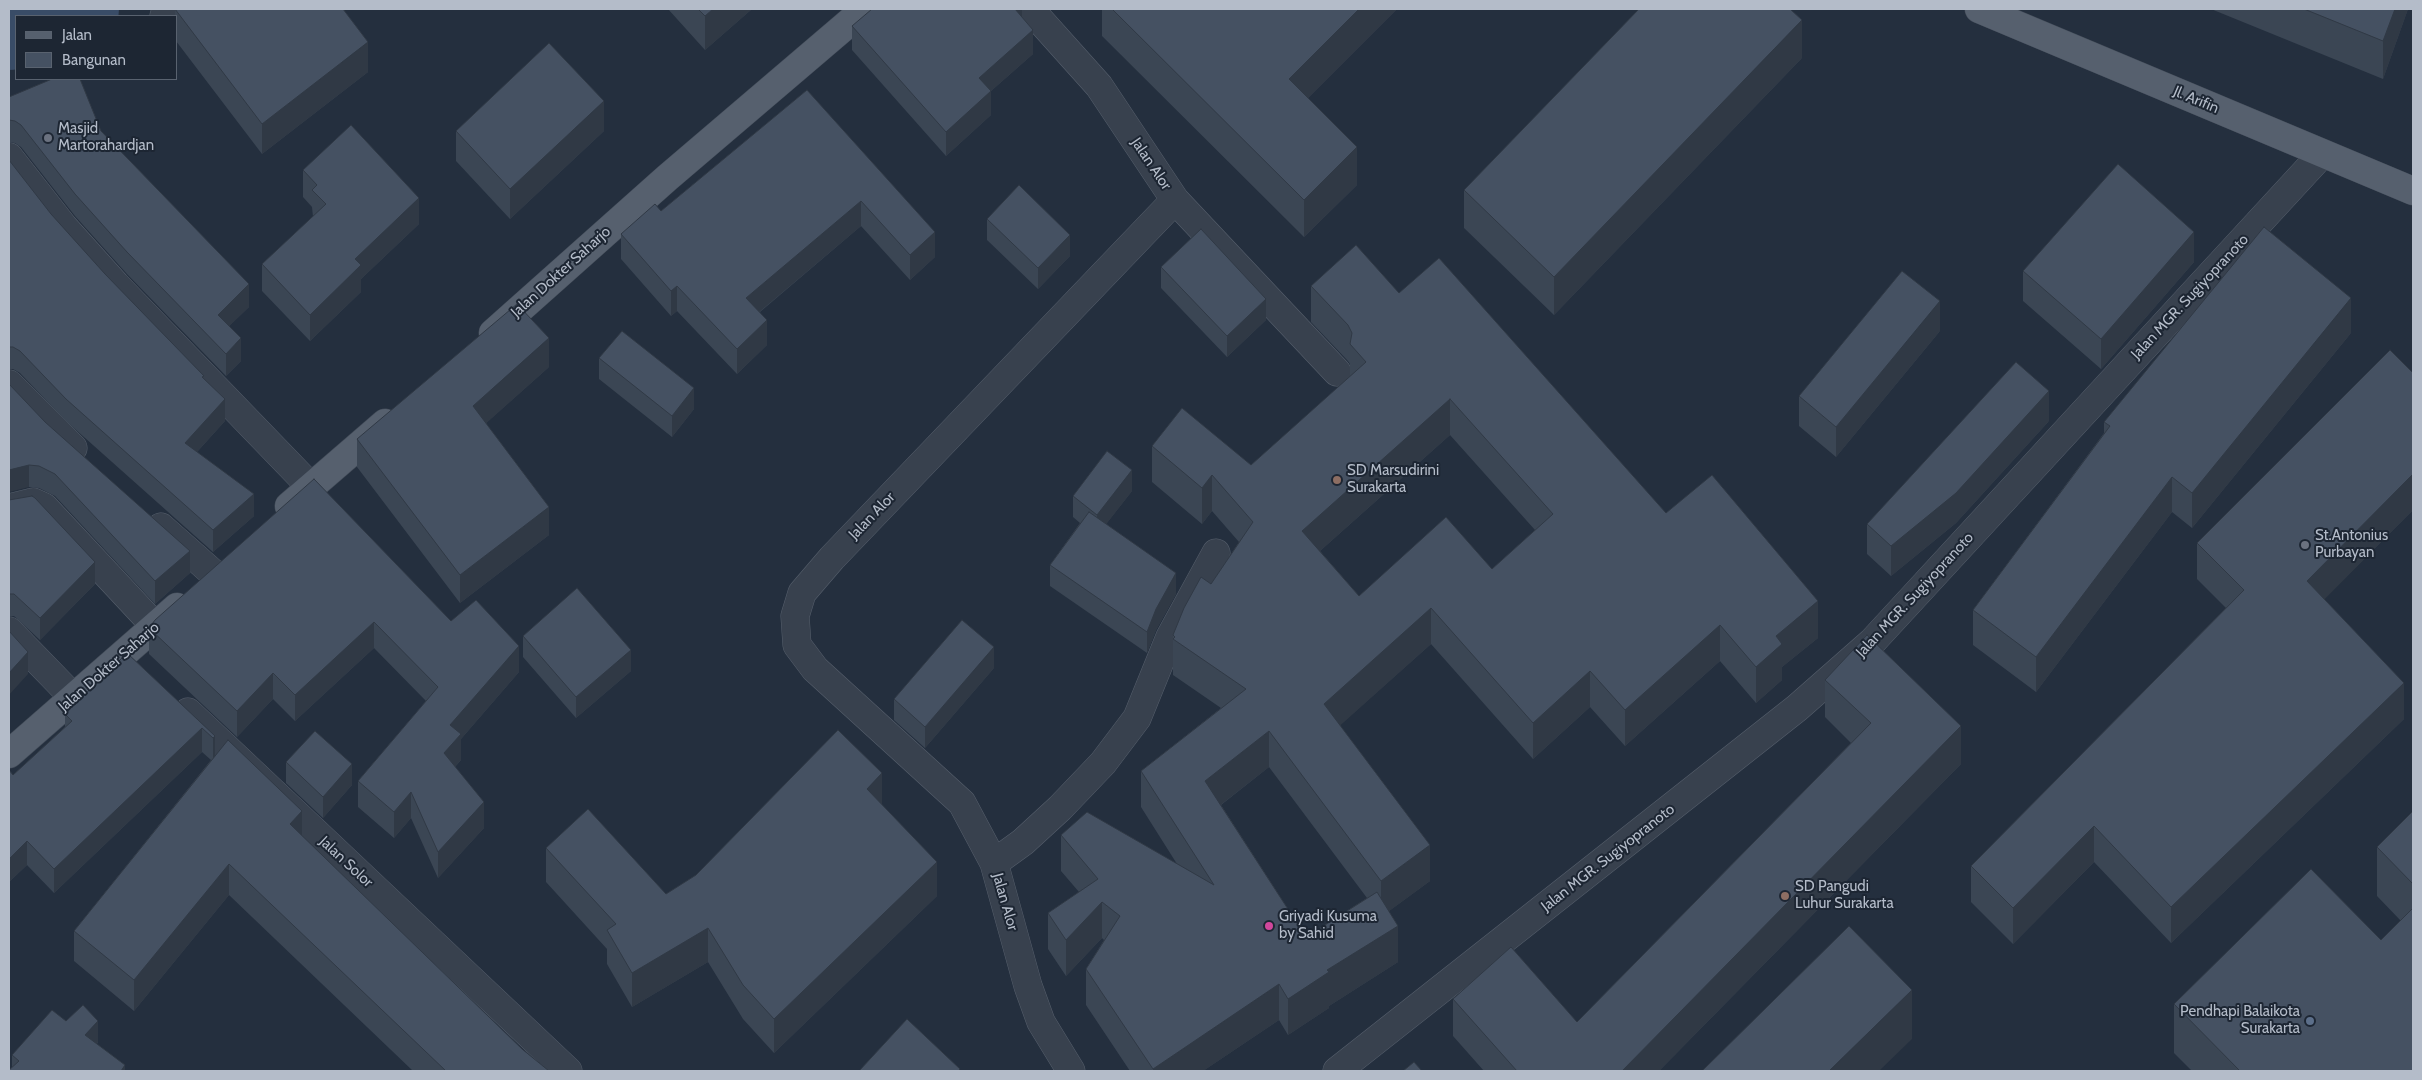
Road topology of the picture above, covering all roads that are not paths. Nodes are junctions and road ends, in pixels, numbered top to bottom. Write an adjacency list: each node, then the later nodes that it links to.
1 (865, 9): 8 (main road, Jalan Dokter Saharjo)
2 (1030, 9): 7 (street, Jalan Alor)
3 (1978, 9): 4 (main road, Jl. Arifin)
4 (2322, 154): 6 (main road, Jl. Arifin); 28 (street, Jalan MGR. Sugiyopranoto)
5 (9, 157): 13 (street)
6 (2413, 191)
7 (1175, 200): 9 (street); 25 (street, Jalan Alor)
8 (476, 347)
9 (1337, 372)
10 (9, 384): 12 (street)
11 (404, 408): 13 (main road)
12 (91, 464)
13 (311, 487): 16 (main road)
14 (9, 508): 20 (street)
15 (142, 509): 19 (street)
16 (269, 524)
17 (1216, 553): 25 (street)
18 (235, 555): 19 (main road, Jalan Dokter Saharjo)
19 (214, 574): 20 (main road, Jalan Dokter Saharjo)
20 (155, 626): 23 (main road, Jalan Dokter Saharjo)
21 (9, 630): 23 (street)
22 (169, 694): 26 (street, Jalan Solor)
23 (74, 698): 24 (main road, Jalan Dokter Saharjo)
24 (9, 754)
25 (994, 863): 27 (street, Jalan Alor)
26 (568, 1071)
27 (1071, 1071)
28 (1337, 1071)

